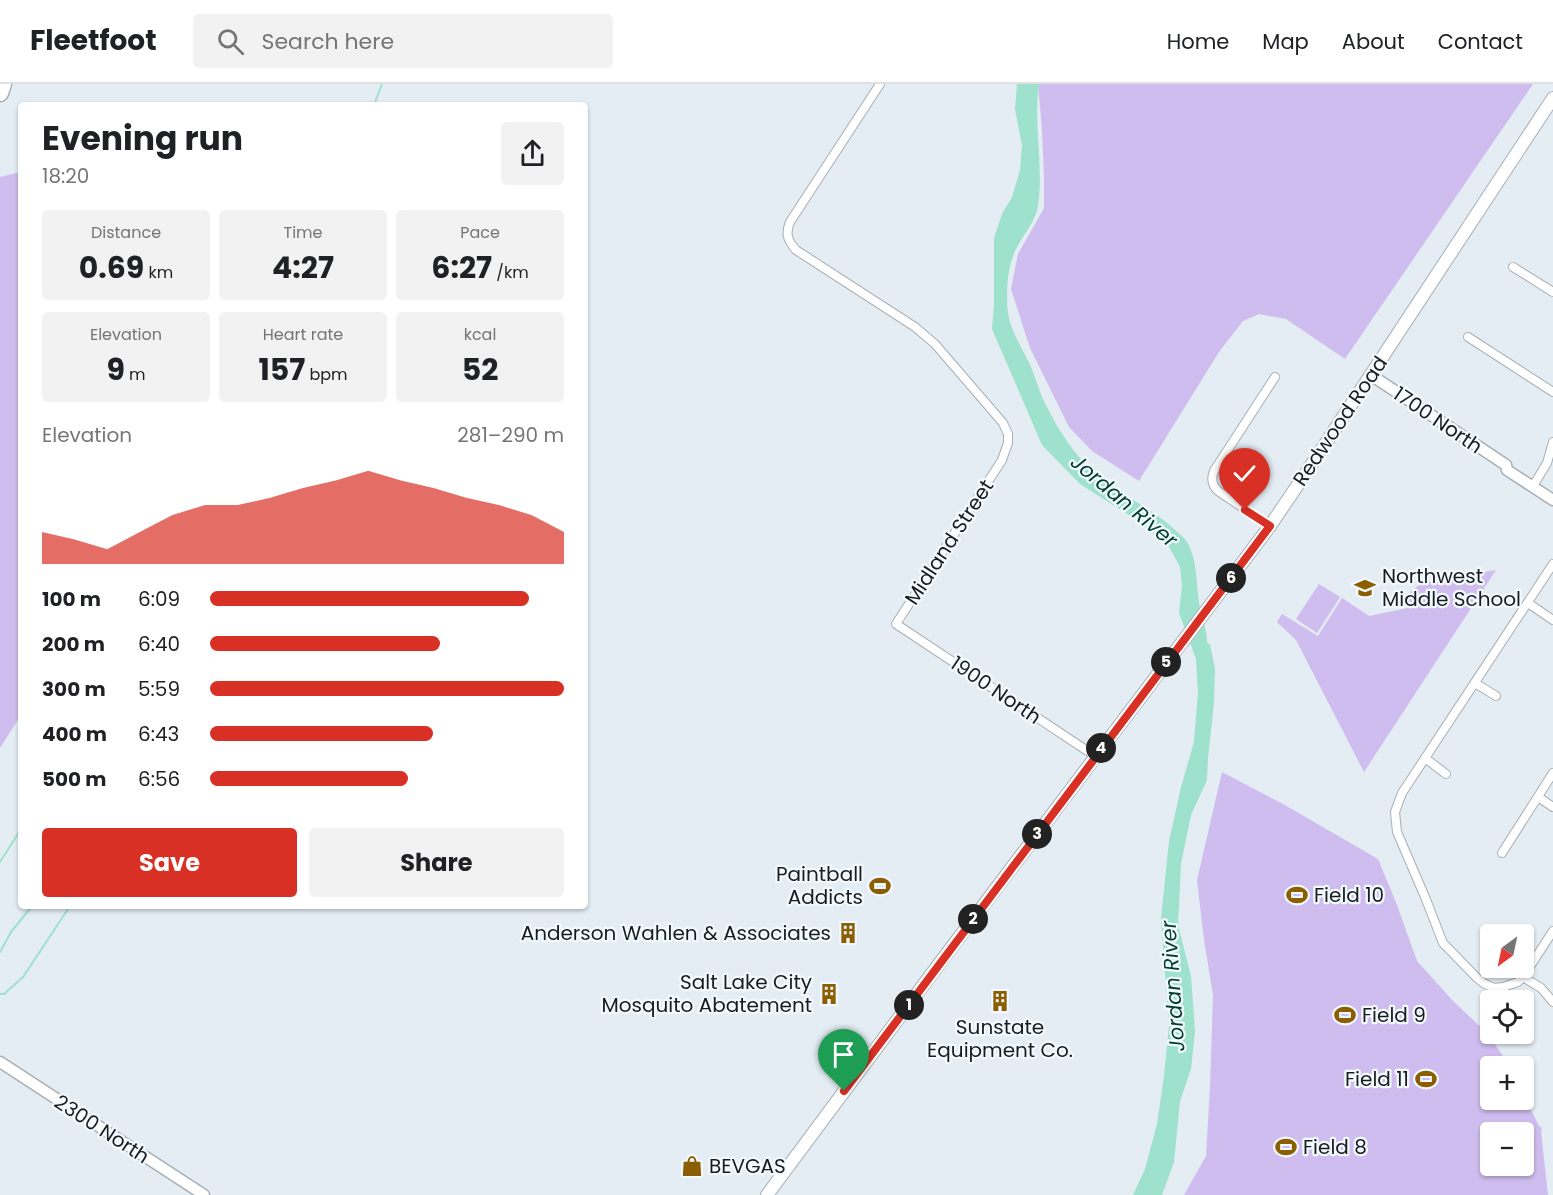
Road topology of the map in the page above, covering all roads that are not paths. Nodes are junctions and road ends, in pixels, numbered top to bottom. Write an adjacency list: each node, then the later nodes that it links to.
1 (3, 84): 3 (highway)
2 (880, 84): 19 (street, Midland Street)
3 (0, 93)
4 (1553, 98): 8 (main road, Redwood Road)
5 (1513, 267): 6 (street)
6 (1553, 292)
7 (1468, 337): 10 (street)
8 (1371, 375): 12 (street, 1700 North); 15 (main road, Redwood Road)
9 (1275, 377): 15 (street)
10 (1553, 392)
11 (1553, 442): 12 (street)
12 (1534, 483): 13 (street, 1700 North); 14 (street, 1700 North)
13 (1553, 491)
14 (1553, 500)
15 (1270, 526): 22 (main road, Redwood Road)
16 (1553, 564): 17 (street)
17 (1528, 603): 18 (street); 20 (street)
18 (1553, 620)
19 (896, 624): 22 (street, 1900 North)
20 (1475, 683): 21 (street); 23 (street)
21 (1496, 696)
22 (1095, 756): 36 (main road, Redwood Road)
23 (1425, 758): 25 (street); 31 (street)
24 (1553, 773): 26 (street)
25 (1446, 774)
26 (1538, 797): 27 (street); 28 (street)
27 (1553, 807)
28 (1502, 853)
29 (1553, 931): 30 (street)
30 (1534, 960)
31 (1522, 978)
32 (1525, 978): 33 (street)
33 (1553, 1002)
34 (0, 1062): 35 (street, 2300 North)
35 (204, 1195)
36 (767, 1195)

